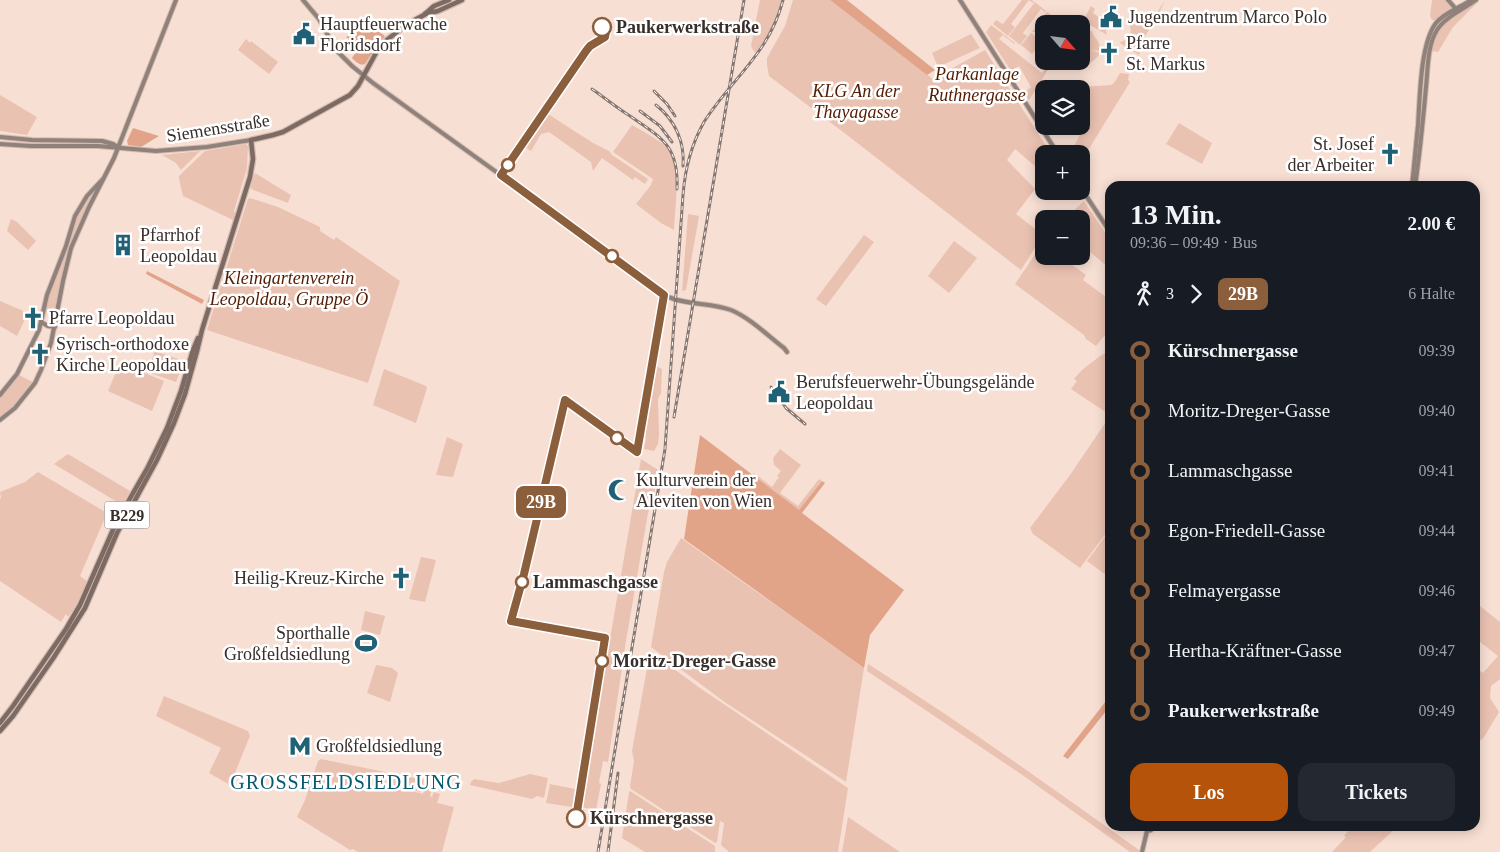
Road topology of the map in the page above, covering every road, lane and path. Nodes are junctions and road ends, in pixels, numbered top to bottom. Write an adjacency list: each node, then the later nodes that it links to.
1 (176, 0): 17 (street)
2 (303, 0): 12 (street)
3 (449, 0): 10 (main road, Siemensstraße)
4 (462, 0): 10 (main road, Siemensstraße)
5 (960, 0): 16 (street)
6 (1448, 0): 9 (street)
7 (1471, 0): 9 (street)
8 (1476, 0): 11 (street)
9 (1456, 8): 11 (street); 19 (street)
10 (424, 15): 12 (main road, Siemensstraße)
11 (1440, 26): 20 (street)
12 (363, 76): 14 (main road, Siemensstraße); 26 (street)
13 (0, 137): 17 (street)
14 (251, 140): 17 (street, Siemensstraße); 25 (main road, B229)
15 (0, 144): 17 (street)
16 (1052, 145)
17 (119, 148): 18 (street)
18 (104, 178): 23 (street); 24 (street)
19 (1414, 181)
20 (1415, 181)
21 (1089, 200): 22 (street)
22 (1105, 224)
23 (42, 322): 24 (street); 27 (street)
24 (55, 327): 28 (street)
25 (202, 330): 29 (main road, B229); 30 (main road, B229)
26 (787, 352)
27 (0, 395)
28 (0, 420)
29 (0, 723)
30 (0, 731)
31 (1147, 831): 32 (street)
32 (1142, 852)

